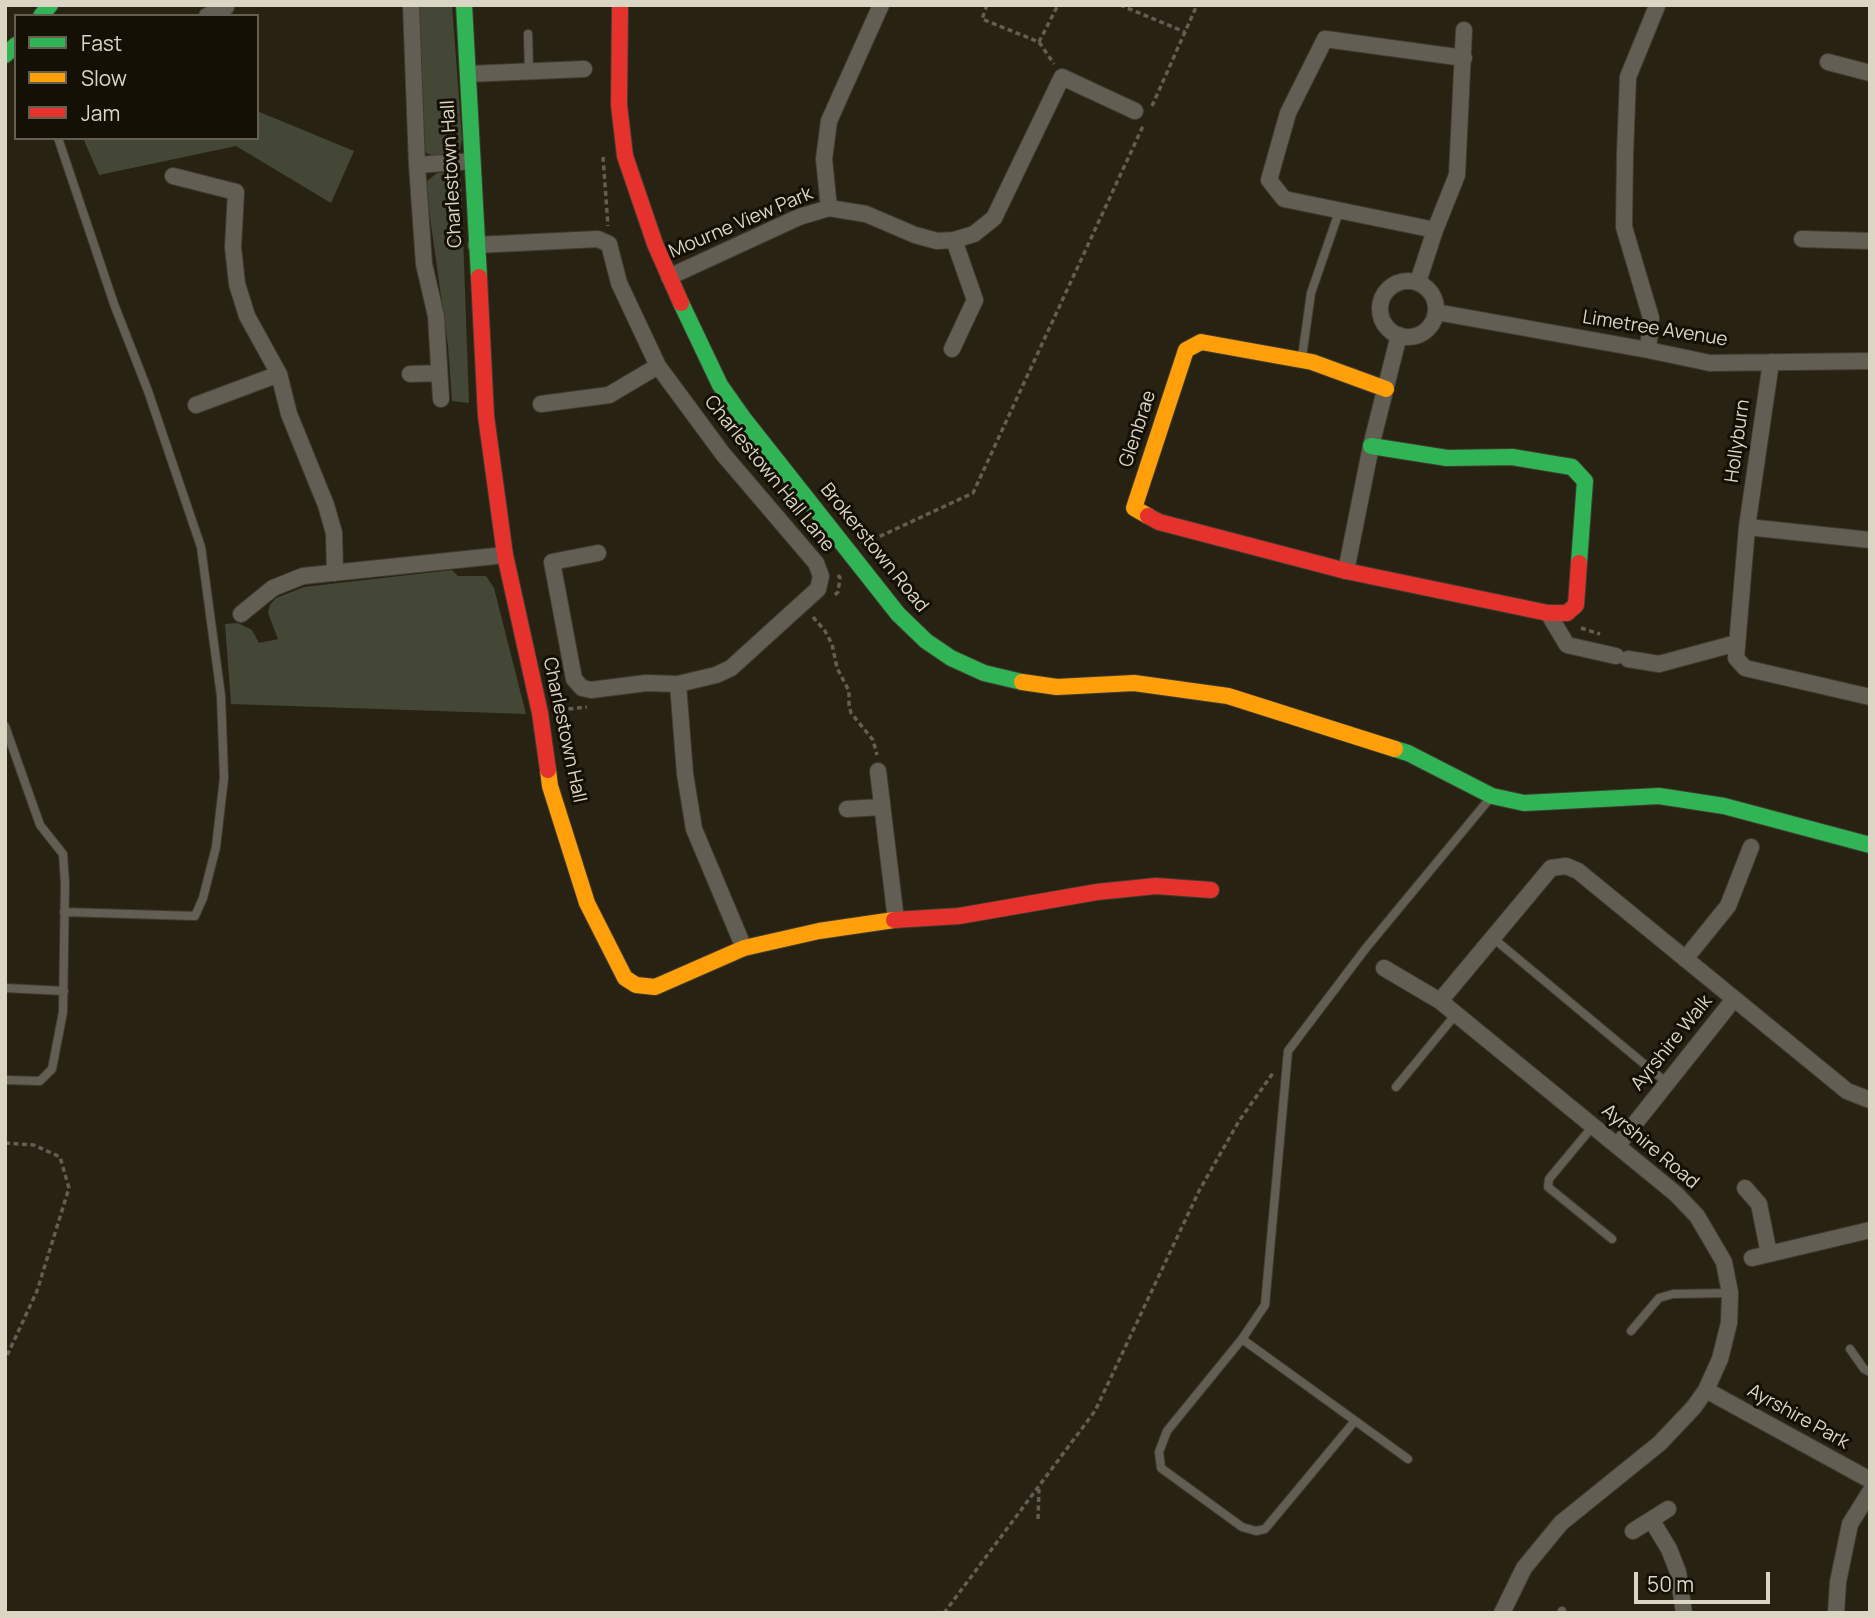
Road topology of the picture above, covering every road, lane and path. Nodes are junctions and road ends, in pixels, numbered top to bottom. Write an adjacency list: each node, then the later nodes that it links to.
1 (411, 5): 24 (street)
2 (464, 5): 19 (street, Charlestown Hall)
3 (620, 5): 33 (street, Brokerstown Road)
4 (881, 5): 26 (street, Mourne View Park)
5 (987, 5): 13 (path)
6 (1058, 5): 13 (path)
7 (1120, 5): 11 (path)
8 (1197, 5): 11 (path)
9 (1657, 6): 38 (street)
10 (1464, 30): 14 (street)
11 (1185, 32): 52 (path)
12 (528, 34): 17 (lane)
13 (1039, 42): 20 (path)
14 (1464, 58): 27 (street); 28 (street)
15 (1828, 62): 18 (street)
16 (584, 69): 17 (street)
17 (529, 71): 19 (street)
18 (1870, 73)
19 (468, 74): 23 (street, Charlestown Hall)
20 (1062, 77): 21 (street); 30 (street)
21 (1135, 111)
22 (59, 140): 78 (lane)
23 (472, 161): 24 (street); 32 (street, Charlestown Hall)
24 (417, 165): 43 (street)
25 (173, 176): 44 (street)
26 (829, 208): 30 (street, Mourne View Park); 33 (street, Mourne View Park)
27 (1340, 209): 28 (street); 39 (lane)
28 (1435, 230): 34 (street)
29 (1802, 239): 31 (street)
30 (954, 240): 37 (street)
31 (1870, 241)
32 (476, 245): 42 (street, Charlestown Hall Lane); 55 (street, Charlestown Hall)
33 (669, 277): 72 (street, Brokerstown Road)
34 (1418, 282): 35 (street); 36 (street)
35 (1436, 312): 36 (street); 38 (street, Limetree Avenue)
36 (1399, 335): 46 (street)
37 (952, 349)
38 (1648, 350): 41 (street, Limetree Avenue)
39 (1301, 360): 46 (street, Glenbrae); 57 (street, Glenbrae)
40 (1870, 360): 41 (street, Limetree Avenue)
41 (1770, 362): 51 (street, Hollyburn)
42 (658, 366): 48 (street); 66 (street, Charlestown Hall Lane)
43 (439, 373): 45 (street); 47 (street)
44 (279, 374): 49 (street); 58 (street)
45 (410, 374)
46 (1386, 389): 50 (street)
47 (441, 399)
48 (541, 404)
49 (196, 405)
50 (1371, 446): 57 (street); 61 (street)
51 (1747, 527): 53 (street); 65 (street, Hollyburn)
52 (872, 540)
53 (1870, 540)
54 (598, 553): 66 (street, Charlestown Hall Lane)
55 (505, 555): 58 (street); 69 (street, Charlestown Hall)
56 (836, 570): 59 (path)
57 (1346, 571): 63 (street, Glenbrae)
58 (335, 573): 62 (street)
59 (829, 600)
60 (820, 608): 71 (path)
61 (1567, 613): 63 (street, Glenbrae); 64 (path)
62 (241, 614)
63 (1548, 614): 65 (street)
64 (1607, 636)
65 (1737, 643): 67 (street)
66 (678, 684): 81 (street)
67 (1870, 697)
68 (588, 707): 69 (path)
69 (540, 713): 81 (street, Charlestown Hall)
70 (5, 726): 78 (lane)
71 (878, 771): 73 (street)
72 (1492, 796): 75 (street, Brokerstown Road); 89 (lane)
73 (882, 807): 74 (street); 79 (street)
74 (847, 809)
75 (1870, 845)
76 (1751, 847): 82 (street)
77 (1211, 890): 79 (street, Charlestown Hall)
78 (64, 912): 85 (lane)
79 (895, 920): 81 (street, Charlestown Hall)
80 (1493, 937): 82 (street); 87 (street); 91 (lane)
81 (744, 948)
82 (1685, 959): 86 (street)
83 (1384, 968): 87 (street, Ayrshire Road)
84 (5, 988): 85 (lane)
85 (64, 990): 90 (lane)
86 (1734, 999): 91 (street, Ayrshire Walk); 93 (street)
87 (1440, 1001): 88 (street, Ayrshire Road)
88 (1456, 1014): 92 (lane); 94 (street, Ayrshire Road)
89 (1288, 1051): 104 (lane); 112 (path)
90 (5, 1080)
91 (1667, 1083): 96 (street, Ayrshire Walk)
92 (1396, 1087)
93 (1870, 1100)
94 (1593, 1126): 96 (street, Ayrshire Road); 99 (lane)
95 (5, 1143): 106 (path)
96 (1617, 1146): 102 (street, Ayrshire Road)
97 (1745, 1188): 100 (street)
98 (1870, 1230): 100 (street)
99 (1612, 1239)
100 (1769, 1254): 101 (street)
101 (1752, 1258)
102 (1730, 1293): 103 (lane); 108 (street, Ayrshire Road)
103 (1631, 1331)
104 (1242, 1339): 109 (lane); 109 (lane)
105 (1850, 1349): 107 (lane)
106 (5, 1360)
107 (1870, 1372)
108 (1706, 1390): 111 (street, Ayrshire Park); 119 (street, Ayrshire Road)
109 (1354, 1422): 110 (lane)
110 (1408, 1459)
111 (1870, 1480)
112 (1040, 1487): 115 (path); 118 (path)
113 (1870, 1492): 121 (street)
114 (1668, 1509): 116 (street)
115 (1038, 1519)
116 (1652, 1521): 117 (street); 120 (street)
117 (1633, 1531)
118 (944, 1613)
119 (1502, 1613)
120 (1684, 1613)
121 (1836, 1613)

